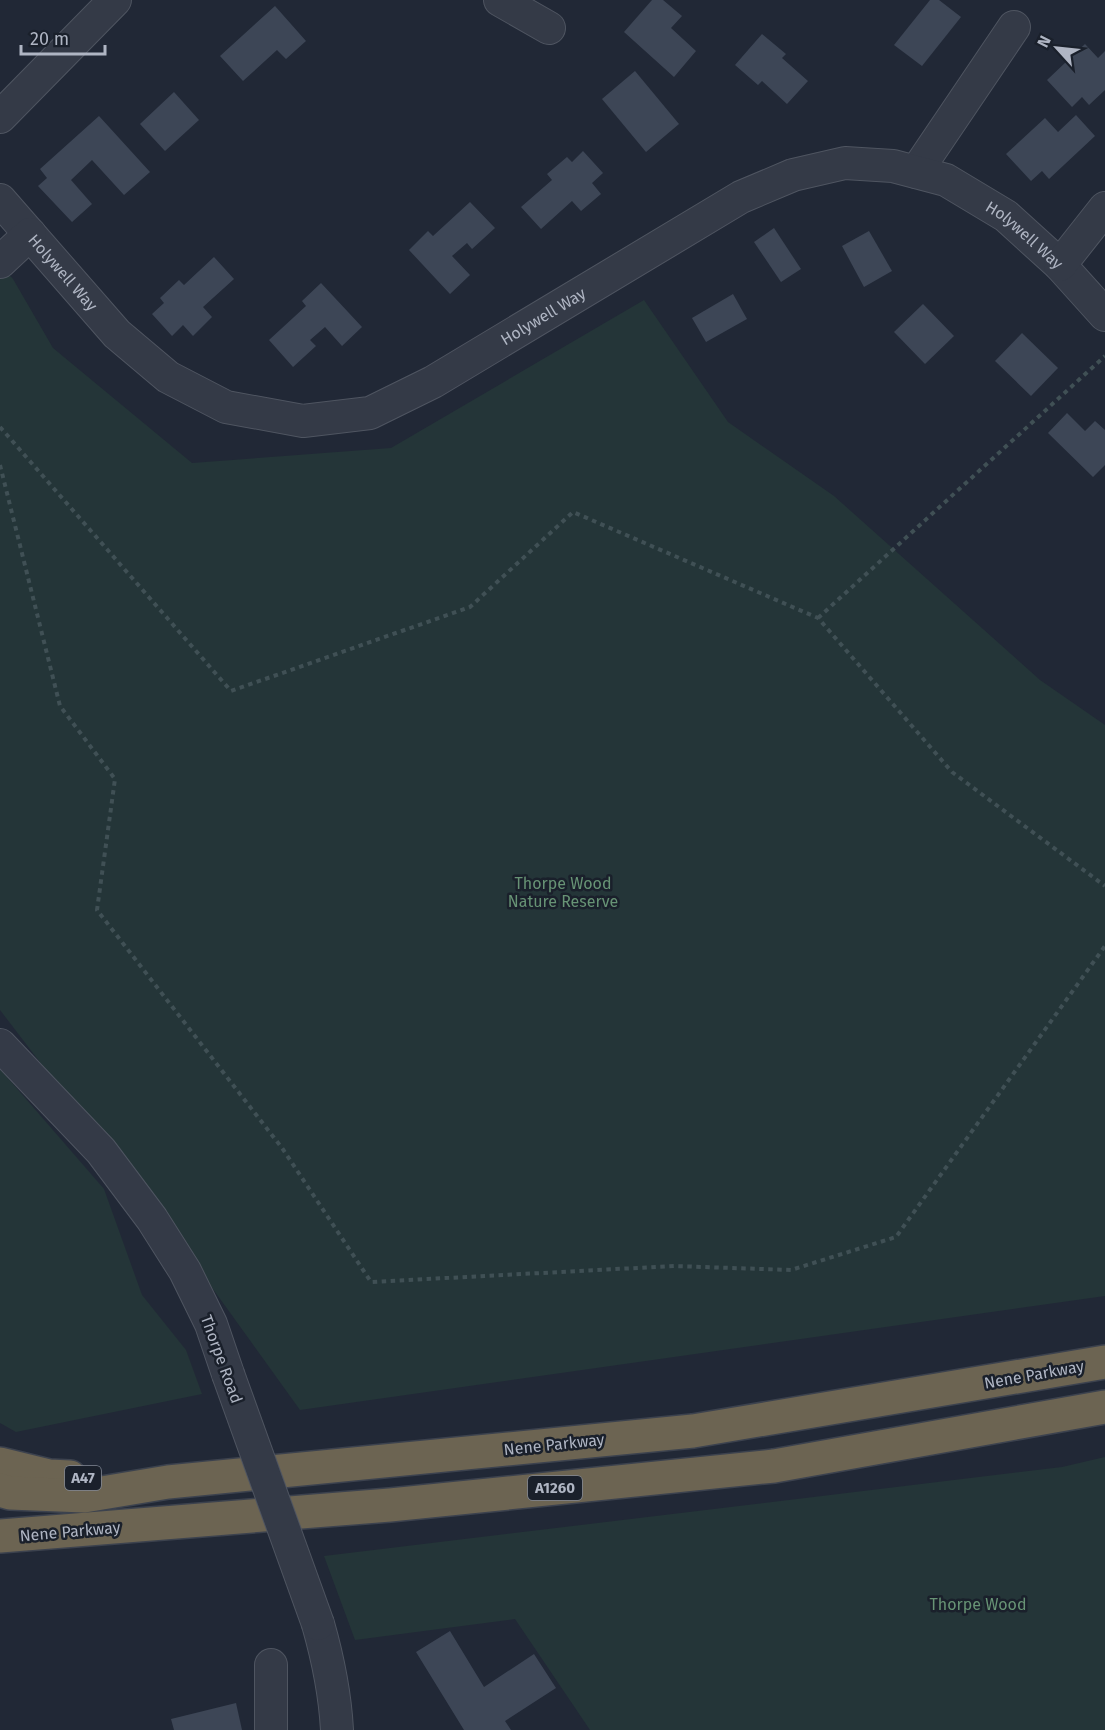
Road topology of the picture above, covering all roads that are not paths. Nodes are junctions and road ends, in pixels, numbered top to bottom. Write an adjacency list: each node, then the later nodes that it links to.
1 (115, 0): 5 (street)
2 (500, 0): 4 (street)
3 (1014, 27): 6 (street)
4 (549, 28)
5 (0, 117)
6 (916, 172): 9 (street, Holywell Way); 11 (street, Holywell Way)
7 (0, 200): 9 (street, Holywell Way)
8 (1105, 208): 11 (street)
9 (30, 234): 10 (street)
10 (0, 262)
11 (1060, 265): 12 (street, Holywell Way)
12 (1105, 315)
13 (0, 1045): 22 (street, Thorpe Road, bridge)
14 (1105, 1362): 17 (highway, Nene Parkway)
15 (1105, 1407): 19 (highway, Nene Parkway / A1260)
16 (0, 1464): 17 (highway, A47)
17 (168, 1482): 18 (highway, Nene Parkway)
18 (0, 1490)
19 (0, 1536)
20 (271, 1665): 21 (street)
21 (270, 1730)
22 (337, 1730)

